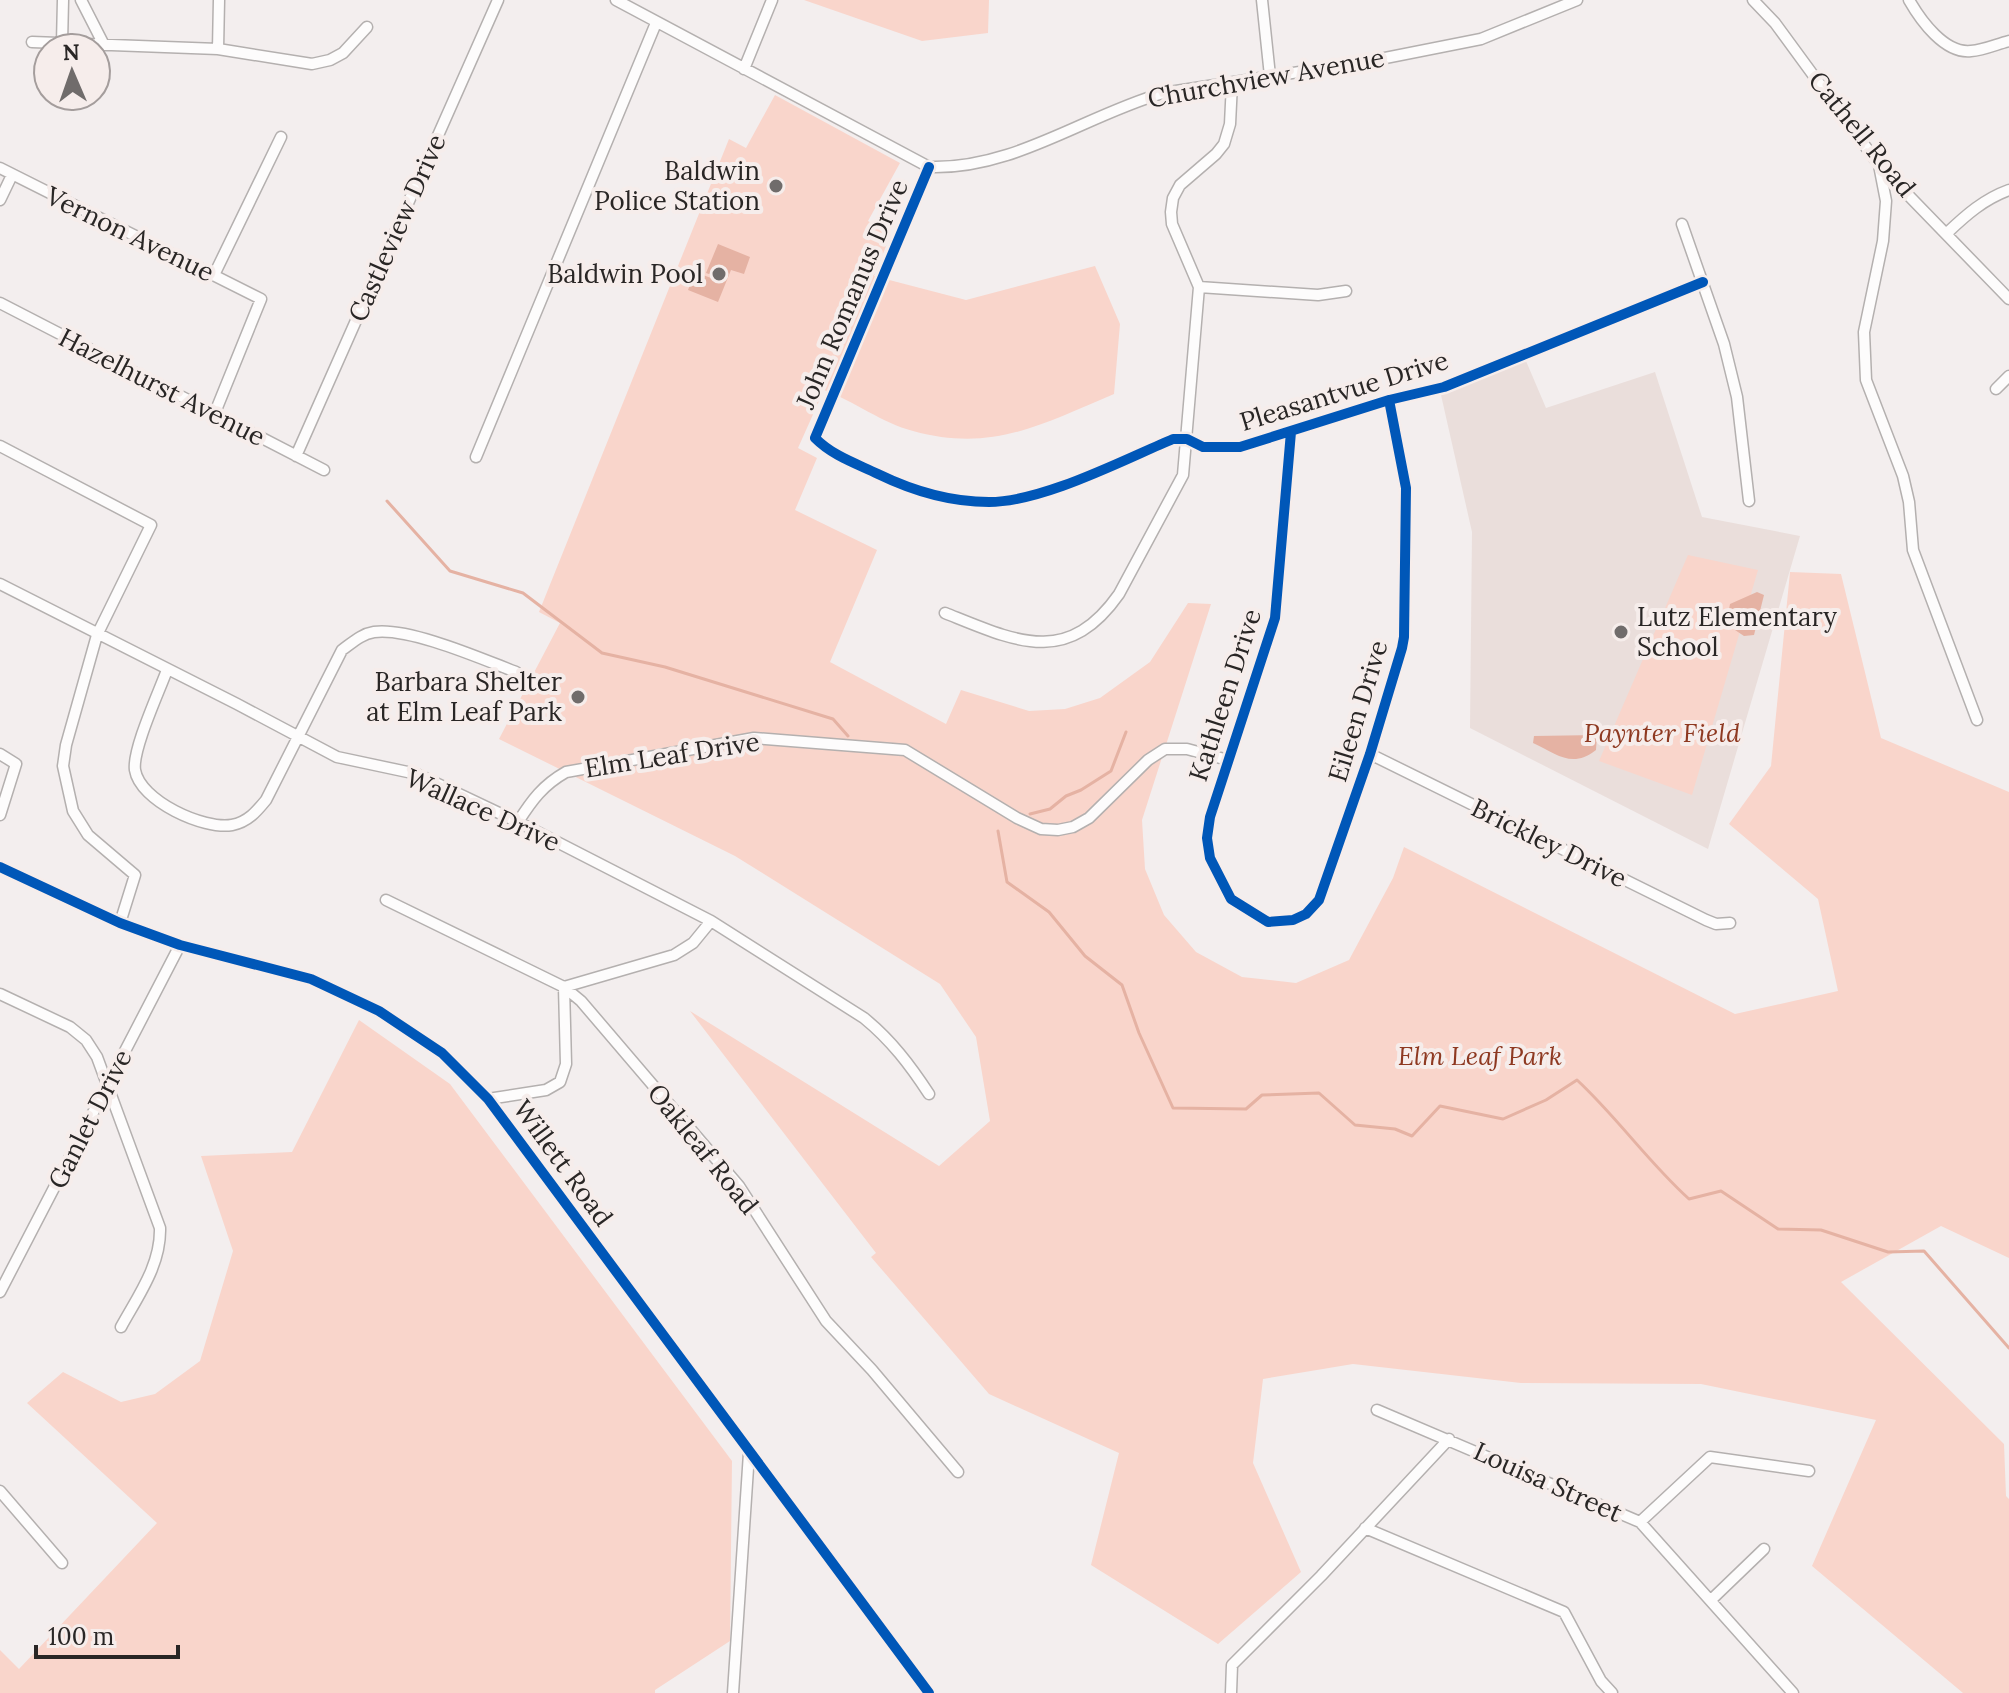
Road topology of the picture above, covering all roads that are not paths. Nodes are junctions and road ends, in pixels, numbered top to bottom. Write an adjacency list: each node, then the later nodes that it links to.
1 (63, 0): 13 (street)
2 (81, 0): 14 (street)
3 (219, 0): 17 (street)
4 (498, 0): 44 (street, Castleview Drive)
5 (616, 0): 11 (street)
6 (772, 0): 18 (street)
7 (1262, 0): 19 (street)
8 (1577, 0): 19 (street, Churchview Avenue)
9 (1753, 0): 22 (street, Cathell Road)
10 (1909, 0): 15 (street)
11 (656, 23): 18 (street); 45 (street)
12 (367, 27): 17 (street)
13 (62, 32)
14 (97, 32)
15 (2009, 41)
16 (112, 45): 17 (street)
17 (218, 49)
18 (744, 69): 23 (street)
19 (1270, 76): 20 (street, Churchview Avenue)
20 (1232, 83): 23 (street, Churchview Avenue); 32 (street)
21 (281, 137): 30 (street)
22 (1879, 165): 29 (street, Cathell Road); 53 (street)
23 (929, 167): 41 (street, John Romanus Drive)
24 (0, 168): 25 (street, Vernon Avenue)
25 (12, 175): 27 (street); 30 (street, Vernon Avenue)
26 (2009, 190): 29 (street)
27 (0, 200)
28 (1682, 224): 31 (street)
29 (1947, 233): 34 (street, Cathell Road)
30 (214, 275): 39 (street, Vernon Avenue)
31 (1703, 282): 38 (street, Pleasantvue Drive); 47 (street)
32 (1199, 287): 33 (street); 42 (street)
33 (1346, 291)
34 (2009, 299)
35 (0, 303): 39 (street, Hazelhurst Avenue)
36 (2009, 376): 37 (street)
37 (1996, 389)
38 (1389, 400): 40 (street, Pleasantvue Drive); 56 (street, Eileen Drive)
39 (214, 415): 44 (street, Hazelhurst Avenue)
40 (1291, 432): 42 (street, Pleasantvue Drive); 57 (street, Kathleen Drive)
41 (815, 438): 42 (street, Pleasantvue Drive)
42 (1187, 439): 49 (street)
43 (0, 446): 50 (street)
44 (296, 456): 46 (street, Hazelhurst Avenue)
45 (476, 457)
46 (324, 470)
47 (1749, 501)
48 (0, 584): 50 (street, Wallace Drive)
49 (945, 613)
50 (97, 635): 51 (street, Wallace Drive); 64 (street)
51 (167, 670): 54 (street, Wallace Drive); 54 (street)
52 (516, 672): 54 (street)
53 (1977, 720)
54 (298, 738): 59 (street, Wallace Drive)
55 (0, 754): 58 (street)
56 (1370, 754): 62 (street, Eileen Drive); 65 (street, Brickley Drive)
57 (1228, 760): 59 (street, Elm Leaf Drive); 62 (street, Kathleen Drive)
58 (0, 815)
59 (518, 822): 63 (street, Wallace Drive)
60 (0, 867): 64 (street, Willett Road)
61 (386, 900): 67 (street, Oakleaf Road)
62 (1293, 920)
63 (711, 921): 67 (street); 70 (street, Wallace Drive)
64 (120, 923): 66 (street, Willett Road)
65 (1730, 923)
66 (180, 945): 69 (street, Ganlet Drive); 71 (street, Willett Road)
67 (564, 987): 71 (street); 78 (street, Oakleaf Road)
68 (0, 994): 69 (street)
69 (108, 1084): 72 (street, Ganlet Drive); 73 (street)
70 (929, 1094)
71 (488, 1099): 76 (street, Willett Road)
72 (0, 1292)
73 (121, 1327)
74 (1377, 1410): 75 (street, Louisa Street)
75 (1449, 1439): 80 (street, Louisa Street); 81 (street)
76 (749, 1453): 85 (street); 86 (street, Willett Road)
77 (1809, 1471): 80 (street)
78 (958, 1472)
79 (0, 1491): 83 (street)
80 (1640, 1522): 84 (street, Louisa Street)
81 (1365, 1528): 87 (street); 88 (street)
82 (1764, 1549): 84 (street)
83 (62, 1563)
84 (1711, 1600): 89 (street, Louisa Street)
85 (733, 1693)
86 (929, 1693)
87 (1231, 1693)
88 (1612, 1693)
89 (1793, 1693)

